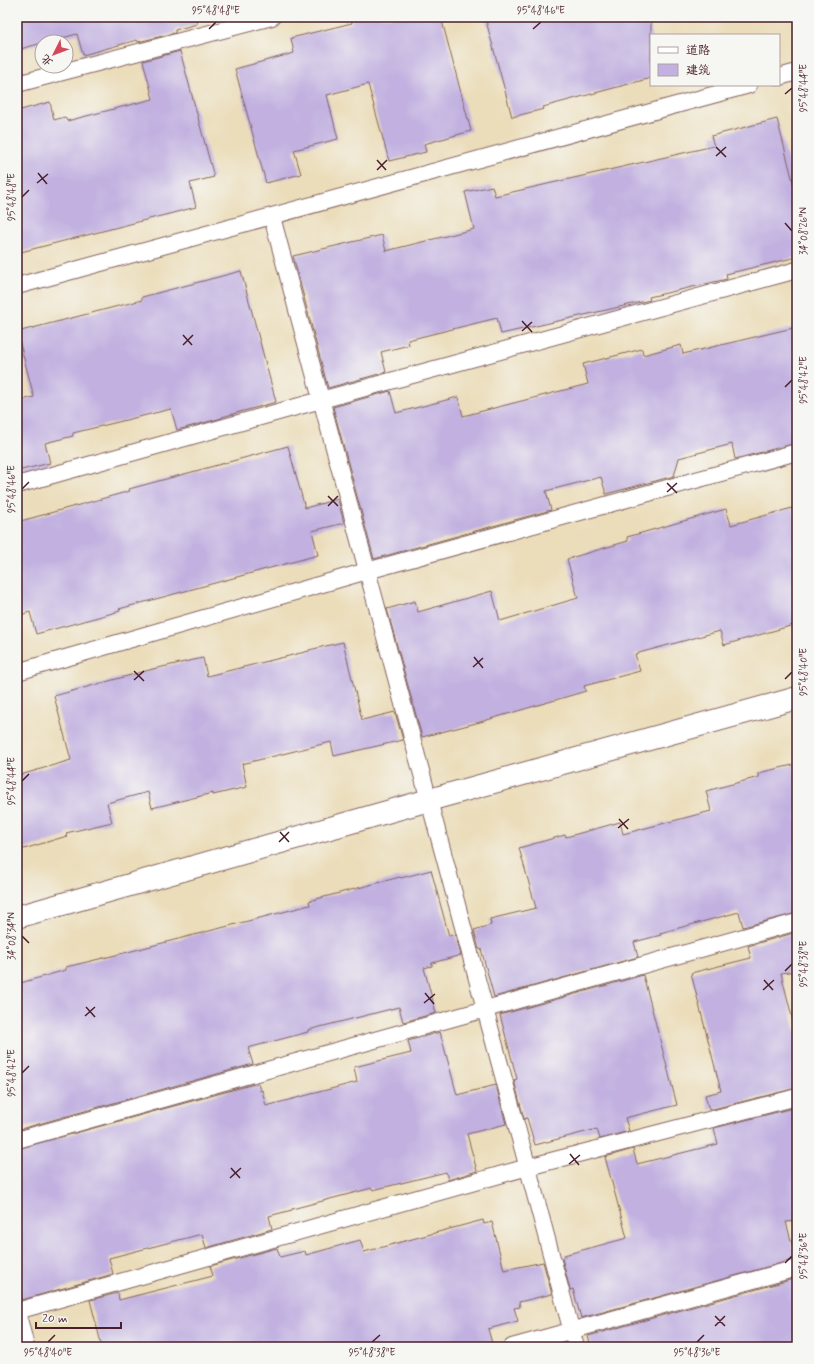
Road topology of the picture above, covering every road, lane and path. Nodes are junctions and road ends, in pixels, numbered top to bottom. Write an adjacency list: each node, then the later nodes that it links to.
1 (272, 17): 4 (lane)
2 (797, 72): 3 (lane)
3 (780, 77)
4 (17, 84)
5 (745, 86): 6 (lane)
6 (272, 217): 8 (lane); 9 (lane)
7 (797, 270): 9 (lane)
8 (17, 286)
9 (321, 400): 11 (lane); 12 (lane)
10 (797, 452): 12 (lane)
11 (17, 485)
12 (367, 572): 13 (lane); 15 (lane)
13 (17, 672)
14 (797, 698): 15 (street)
15 (429, 800): 16 (street); 18 (lane)
16 (17, 917)
17 (797, 922): 18 (lane)
18 (485, 1009): 20 (lane); 21 (lane)
19 (797, 1097): 21 (lane)
20 (17, 1140)
21 (528, 1167): 23 (lane); 25 (lane)
22 (797, 1268): 25 (lane)
23 (17, 1311)
24 (17, 1323): 26 (street)
25 (572, 1330): 27 (lane); 28 (lane)
26 (23, 1347)
27 (512, 1347)
28 (576, 1347)

